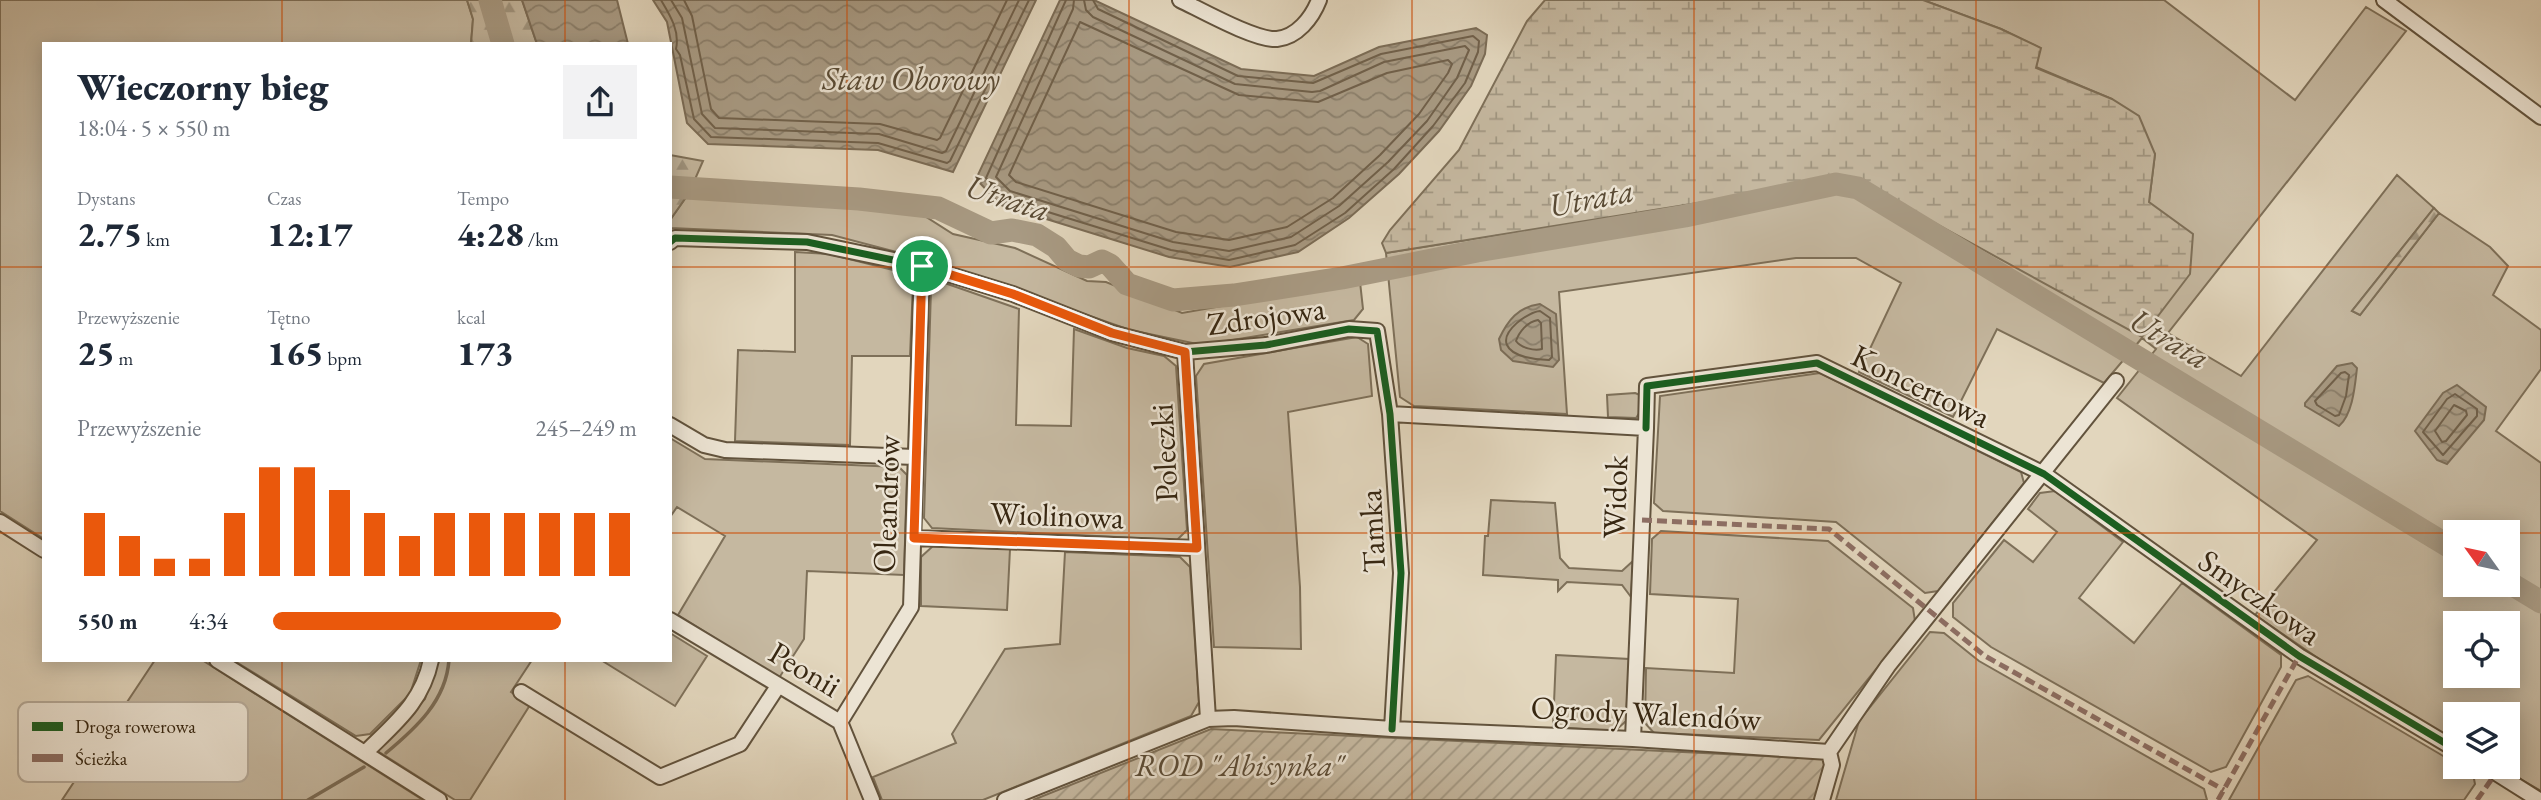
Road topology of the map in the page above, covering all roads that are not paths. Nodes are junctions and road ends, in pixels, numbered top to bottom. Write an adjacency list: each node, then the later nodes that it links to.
1 (1180, 0): 2 (street)
2 (1320, 0)
3 (2384, 0): 4 (street)
4 (2541, 117)
5 (673, 240): 6 (street, Zdrojowa)
6 (922, 266): 8 (street, Zdrojowa); 13 (street, Oleandrów)
7 (1377, 331): 8 (street, Zdrojowa); 10 (street, Tamka)
8 (1185, 352): 17 (street, Poleczki)
9 (2116, 381): 14 (street)
10 (1390, 414): 12 (street, Widok); 26 (street, Tamka)
11 (672, 426): 13 (street)
12 (1646, 428): 14 (street, Koncertowa); 27 (street, Widok)
13 (915, 457): 16 (street, Oleandrów)
14 (2044, 474): 28 (street, Smyczkowa); 29 (street)
15 (0, 522): 18 (street)
16 (914, 538): 17 (street, Wiolinowa); 25 (street, Oleandrów)
17 (1197, 548): 24 (street, Poleczki)
18 (42, 549)
19 (672, 621): 22 (street, Peonii)
20 (220, 662): 30 (street)
21 (431, 662): 30 (street)
22 (778, 686): 23 (street); 25 (street, Peonii)
23 (521, 692)
24 (1208, 719): 26 (street, Ogrody Walendów); 34 (street, Ogrody Walendów)
25 (840, 722): 33 (street, Peonii)
26 (1392, 729): 27 (street, Ogrody Walendów)
27 (1633, 739): 29 (street, Ogrody Walendów)
28 (2443, 742)
29 (1829, 752): 35 (street)
30 (365, 753): 32 (street)
31 (2506, 779): 36 (street)
32 (439, 800)
33 (872, 800)
34 (1005, 800)
35 (1822, 800)
36 (2539, 800)

